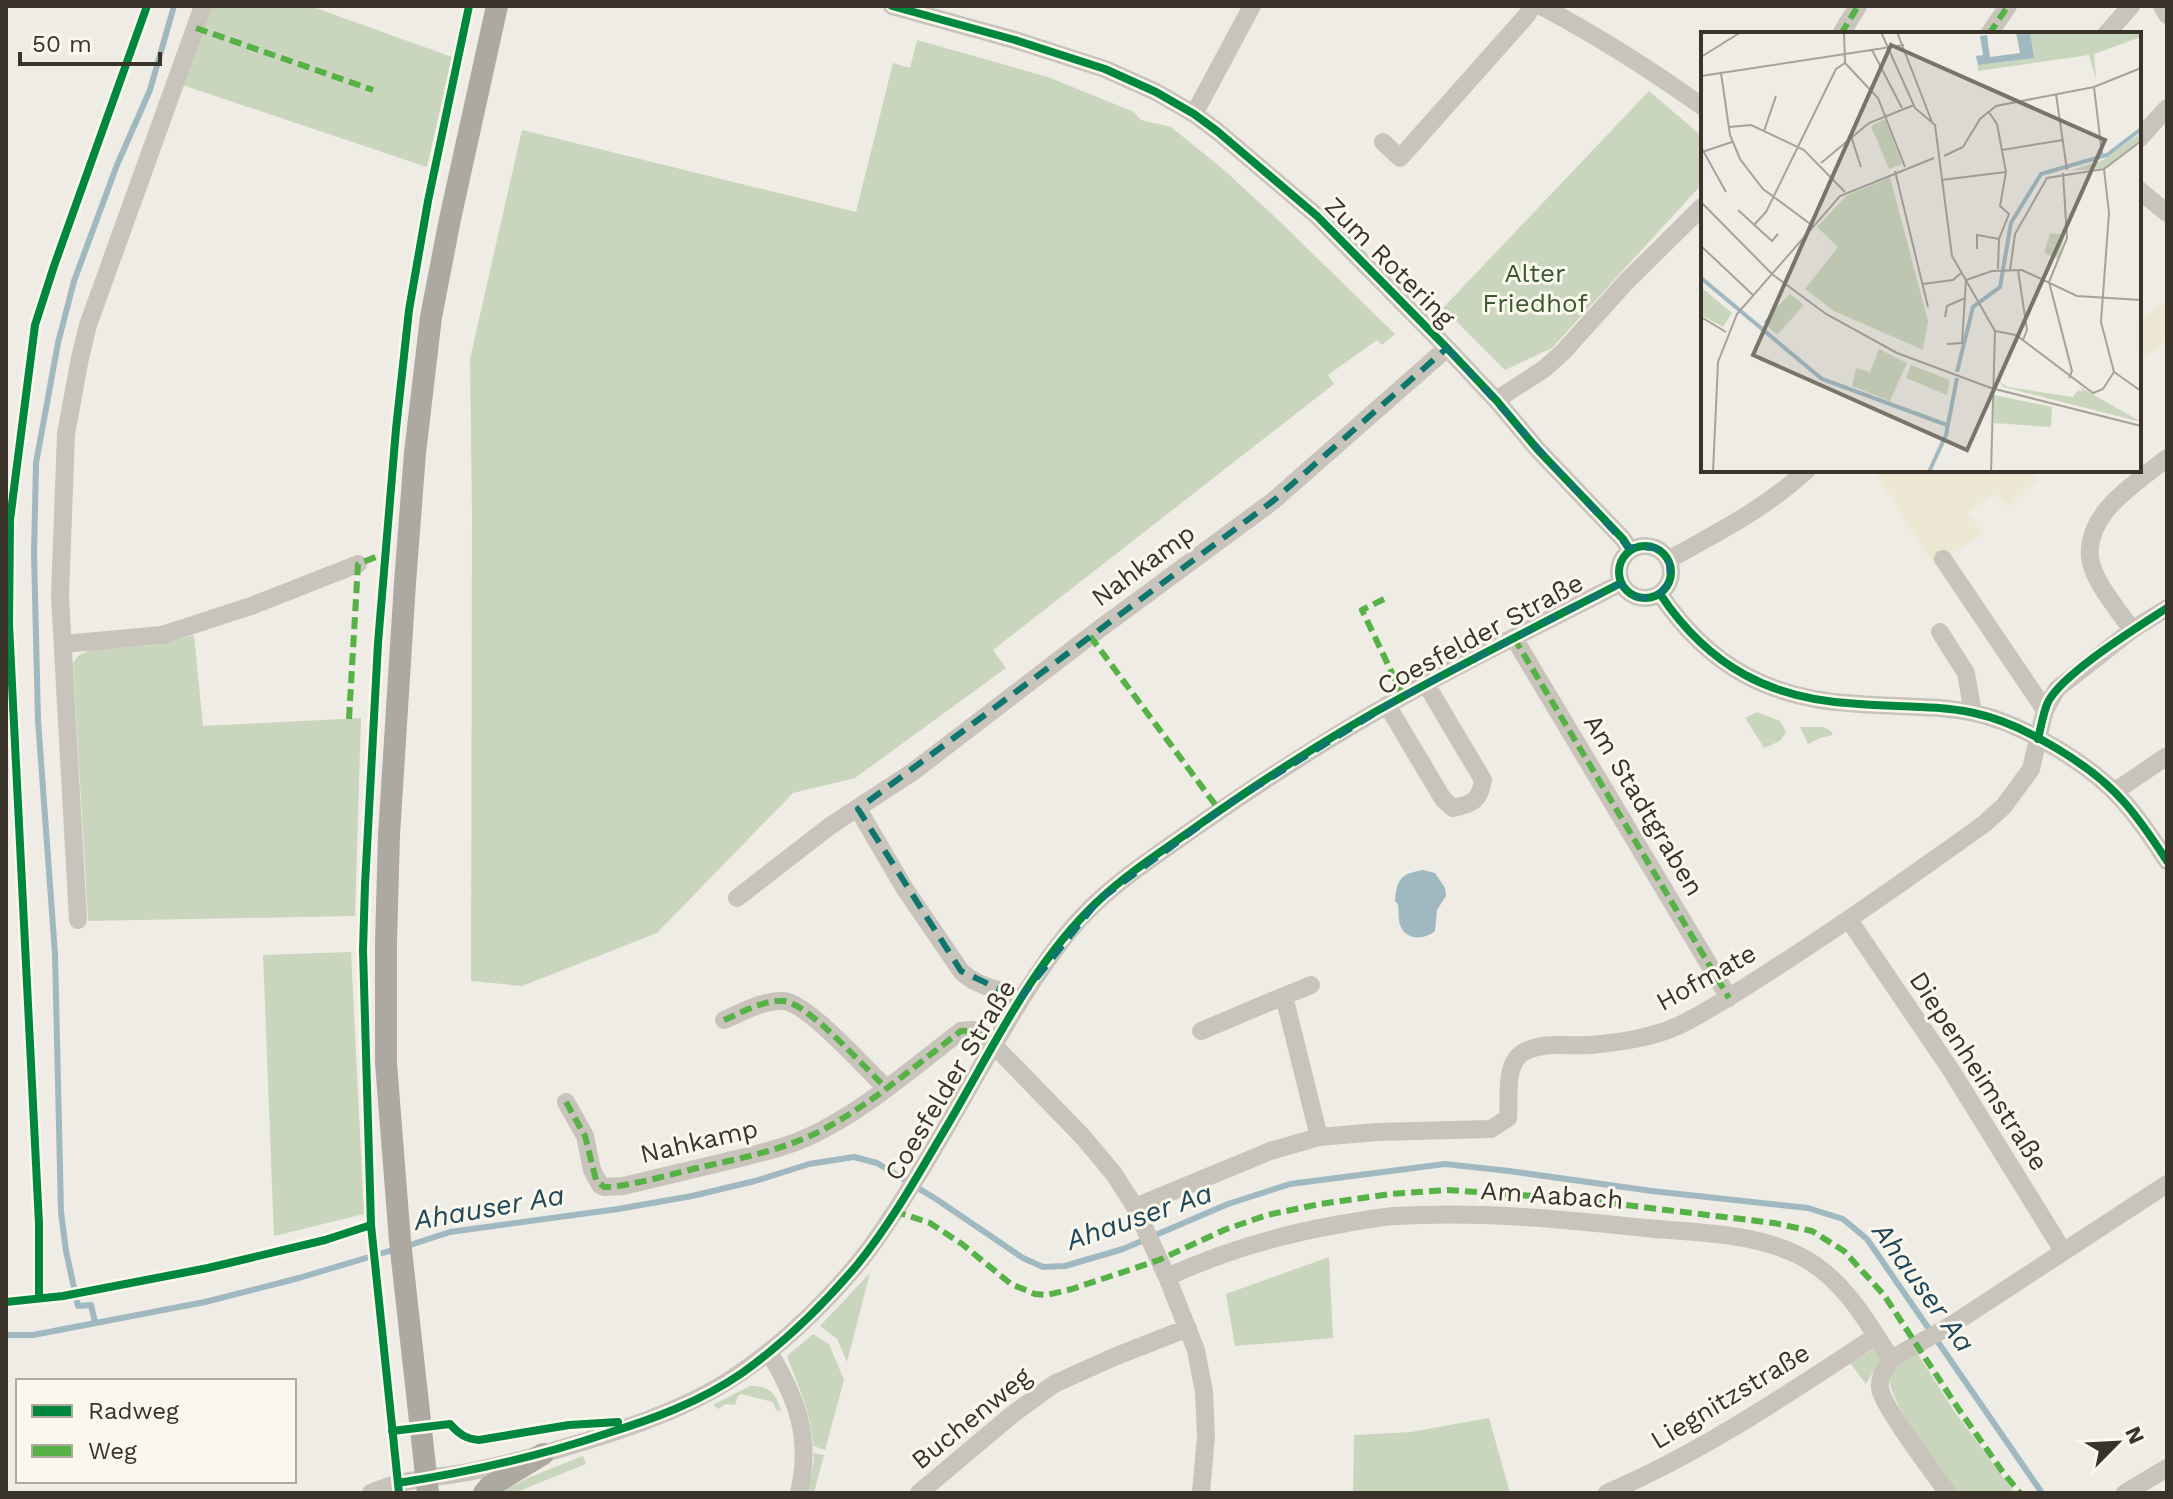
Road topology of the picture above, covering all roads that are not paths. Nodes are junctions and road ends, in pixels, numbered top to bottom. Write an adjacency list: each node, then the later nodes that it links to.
1 (203, 6): 38 (street)
2 (497, 6): 71 (main road)
3 (892, 6): 11 (street, Zum Rotering)
4 (1252, 6): 18 (street)
5 (1532, 6): 20 (street)
6 (1541, 6): 16 (street)
7 (1858, 6): 13 (street)
8 (2008, 6): 14 (street)
9 (2131, 6): 15 (street)
10 (2162, 6): 12 (street)
11 (913, 9): 18 (street, Zum Rotering)
12 (2167, 15)
13 (1842, 32)
14 (1990, 32)
15 (2108, 32)
16 (1701, 106)
17 (2167, 108): 19 (street)
18 (1194, 114): 24 (street, Zum Rotering)
19 (2141, 137)
20 (1383, 142)
21 (2141, 192): 23 (street)
22 (1701, 208): 25 (street)
23 (2167, 213)
24 (1447, 348): 25 (street, Zum Rotering); 46 (street, Nahkamp)
25 (1496, 400): 28 (street, Zum Rotering)
26 (2167, 458): 35 (street)
27 (1805, 472): 30 (street)
28 (1630, 550): 30 (street); 32 (street)
29 (1943, 559): 41 (street)
30 (1668, 560): 33 (street)
31 (358, 564): 38 (street)
32 (1621, 583): 33 (street); 37 (street, Coesfelder Straße)
33 (1660, 594): 42 (street)
34 (2167, 608): 35 (street)
35 (2132, 630): 41 (street)
36 (1940, 632): 42 (street)
37 (1514, 638): 39 (street, Coesfelder Straße); 53 (street, Am Stadtgraben)
38 (63, 644): 49 (street)
39 (1426, 684): 40 (street, Coesfelder Straße); 40 (street)
40 (1387, 705): 54 (street, Coesfelder Straße)
41 (2045, 710): 43 (street, Hofmate)
42 (1973, 713): 43 (street)
43 (2038, 739): 45 (street); 50 (street, Hofmate)
44 (2167, 756): 45 (street)
45 (2114, 792): 47 (street)
46 (858, 809): 48 (street, Nahkamp); 54 (street)
47 (2167, 859)
48 (737, 898)
49 (78, 920)
50 (1849, 920): 53 (street, Hofmate); 63 (street, Diepenheimstraße)
51 (1311, 985): 52 (street)
52 (1284, 996): 56 (street); 60 (street)
53 (1729, 998): 60 (street, Hofmate)
54 (1020, 999): 57 (street, Coesfelder Straße)
55 (724, 1020): 58 (street)
56 (1201, 1031)
57 (994, 1045): 58 (street, Nahkamp); 62 (street); 67 (street, Coesfelder Straße)
58 (886, 1088): 59 (street, Nahkamp)
59 (566, 1102)
60 (1319, 1137): 62 (street, Hofmate)
61 (2167, 1184): 63 (street)
62 (1139, 1214): 64 (street)
63 (2063, 1251): 68 (street)
64 (1167, 1277): 65 (street); 66 (street, Am Aabach)
65 (1188, 1328): 75 (street, Buchenweg); 76 (street)
66 (1876, 1336): 68 (street, Am Aabach); 77 (street, Liegnitzstraße)
67 (769, 1352): 69 (street, Coesfelder Straße); 74 (street)
68 (1891, 1359): 78 (street)
69 (543, 1454): 71 (street, Coesfelder Straße); 73 (main road)
70 (2167, 1468): 79 (street)
71 (427, 1486): 72 (street, Coesfelder Straße)
72 (371, 1493)
73 (484, 1493)
74 (799, 1493)
75 (919, 1493)
76 (1201, 1493)
77 (1607, 1493)
78 (1948, 1493)
79 (2125, 1493)

